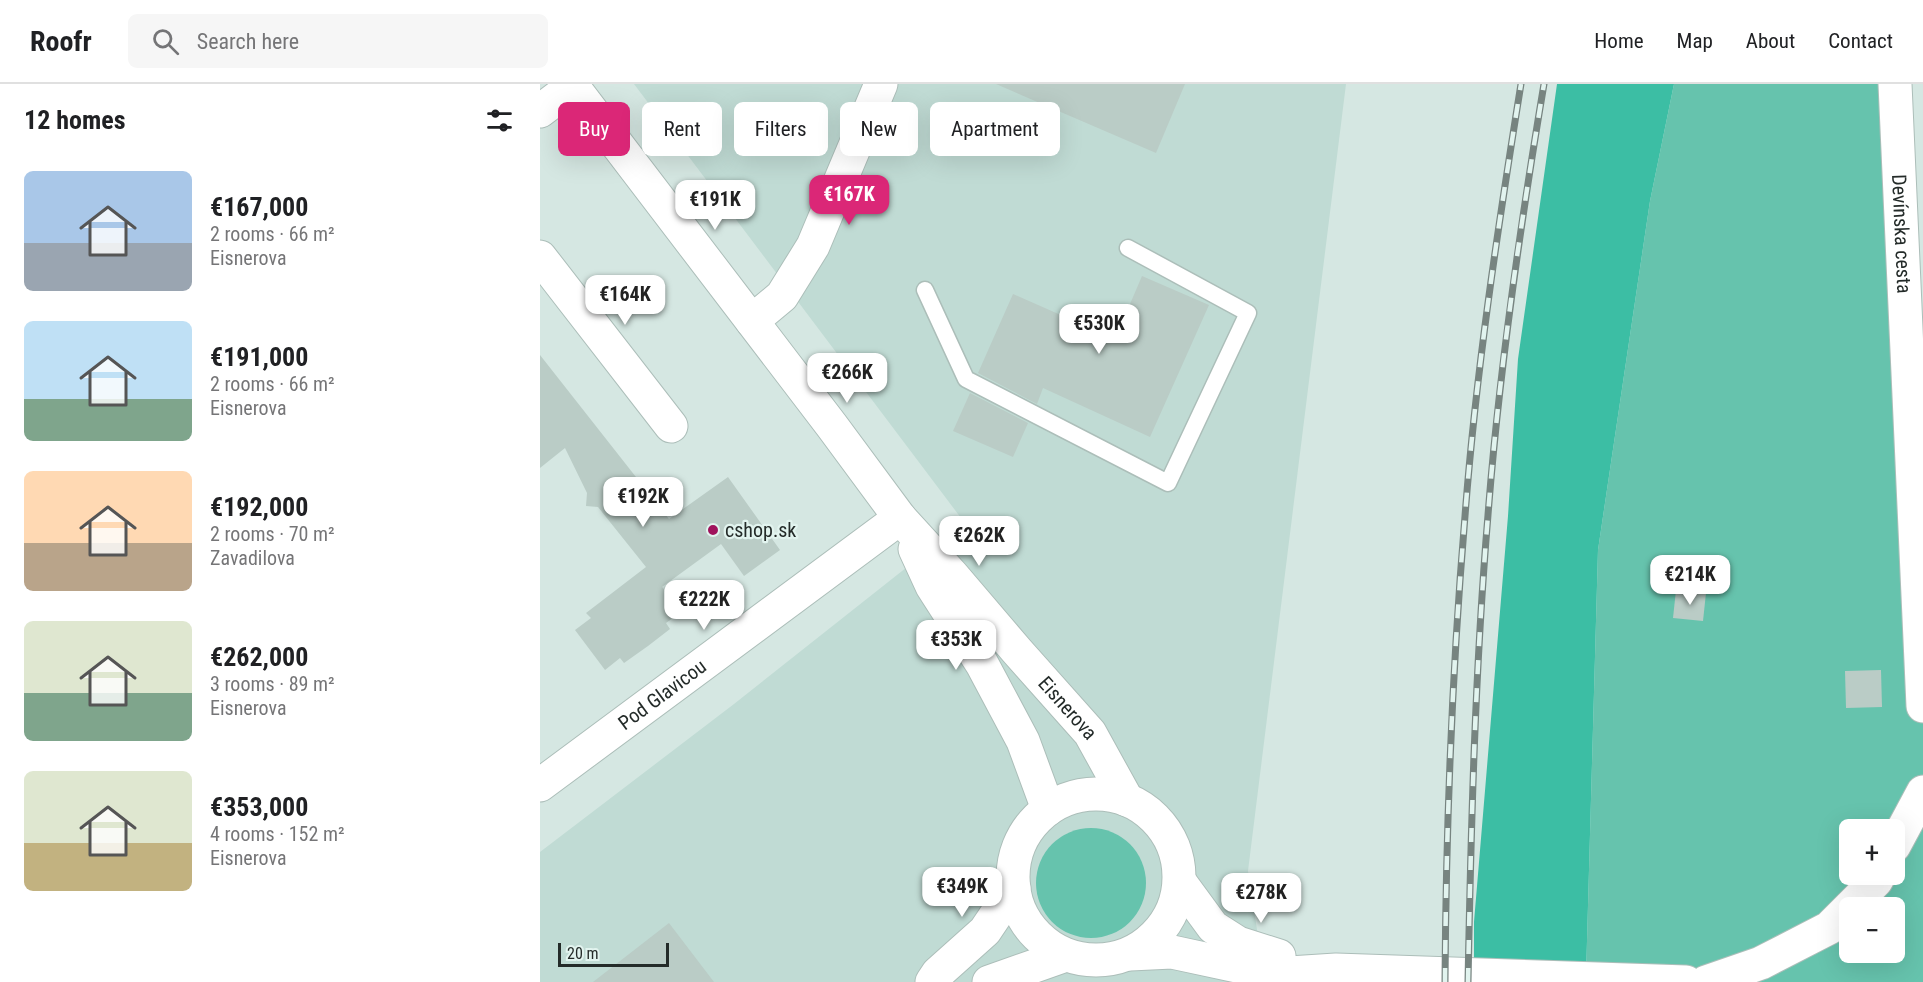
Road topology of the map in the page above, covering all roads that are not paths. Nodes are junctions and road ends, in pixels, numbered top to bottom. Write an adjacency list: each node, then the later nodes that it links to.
1 (881, 84): 8 (street)
2 (1895, 84): 11 (street, Devínska cesta)
3 (572, 85): 4 (street); 8 (street, Eisnerova)
4 (540, 111)
5 (1128, 248): 7 (lane)
6 (540, 257): 9 (street)
7 (925, 290)
8 (752, 321): 10 (street, Eisnerova)
9 (670, 426)
10 (900, 518): 12 (street, Pod Glavicou); 14 (street, Eisnerova); 15 (street, Eisnerova)
11 (1923, 706)
12 (540, 785)
13 (1923, 792): 16 (street)
14 (1128, 800): 15 (street, Eisnerova); 17 (street, Eisnerova)
15 (1048, 809): 19 (street, Eisnerova)
16 (1905, 826)
17 (1180, 882): 20 (street, Eisnerova); 22 (street)
18 (1872, 885): 26 (street)
19 (1014, 888): 21 (street, Eisnerova); 23 (street)
20 (1130, 954): 21 (street, Eisnerova); 22 (street)
21 (1066, 955): 24 (street)
22 (1336, 970): 25 (street)
23 (931, 979)
24 (989, 982)
25 (1686, 982)
26 (1706, 982)

